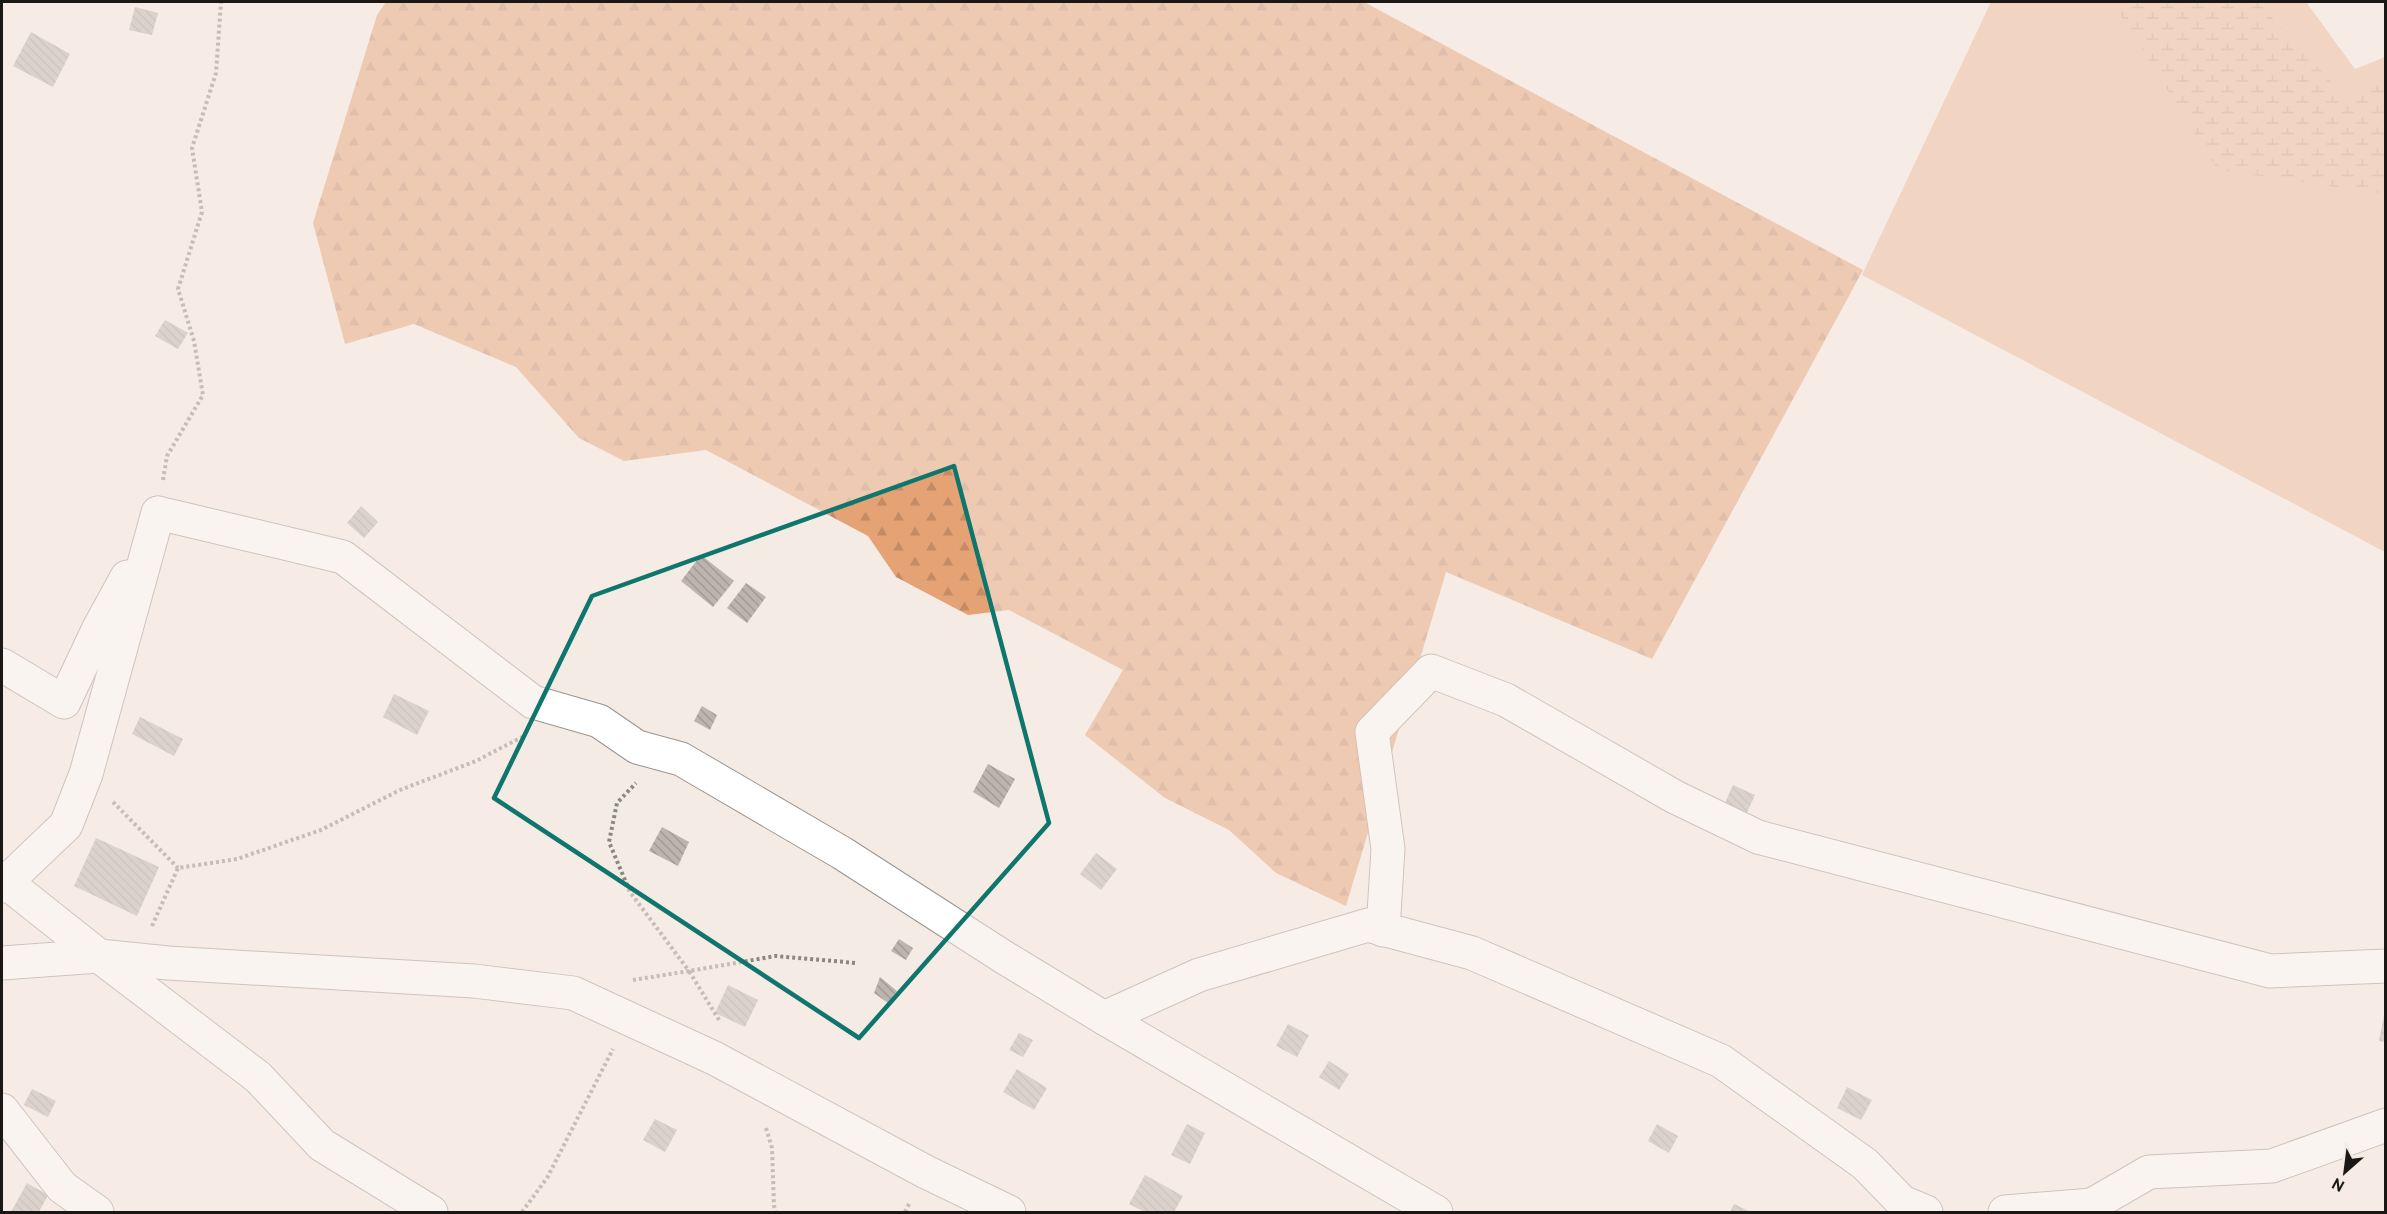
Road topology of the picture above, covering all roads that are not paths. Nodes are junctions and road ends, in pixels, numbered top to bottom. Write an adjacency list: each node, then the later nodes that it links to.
1 (158, 513): 2 (street); 3 (street); 8 (street)
2 (2, 665)
3 (3, 882): 5 (street)
4 (1383, 930): 7 (street); 8 (street); 15 (street)
5 (99, 956): 6 (street); 12 (street); 13 (street)
6 (2, 963)
7 (2385, 966)
8 (1104, 1018): 14 (street)
9 (2, 1110): 11 (street)
10 (2385, 1125): 16 (street)
11 (97, 1212)
12 (431, 1212)
13 (1009, 1212)
14 (1436, 1212)
15 (1926, 1212)
16 (2005, 1212)

